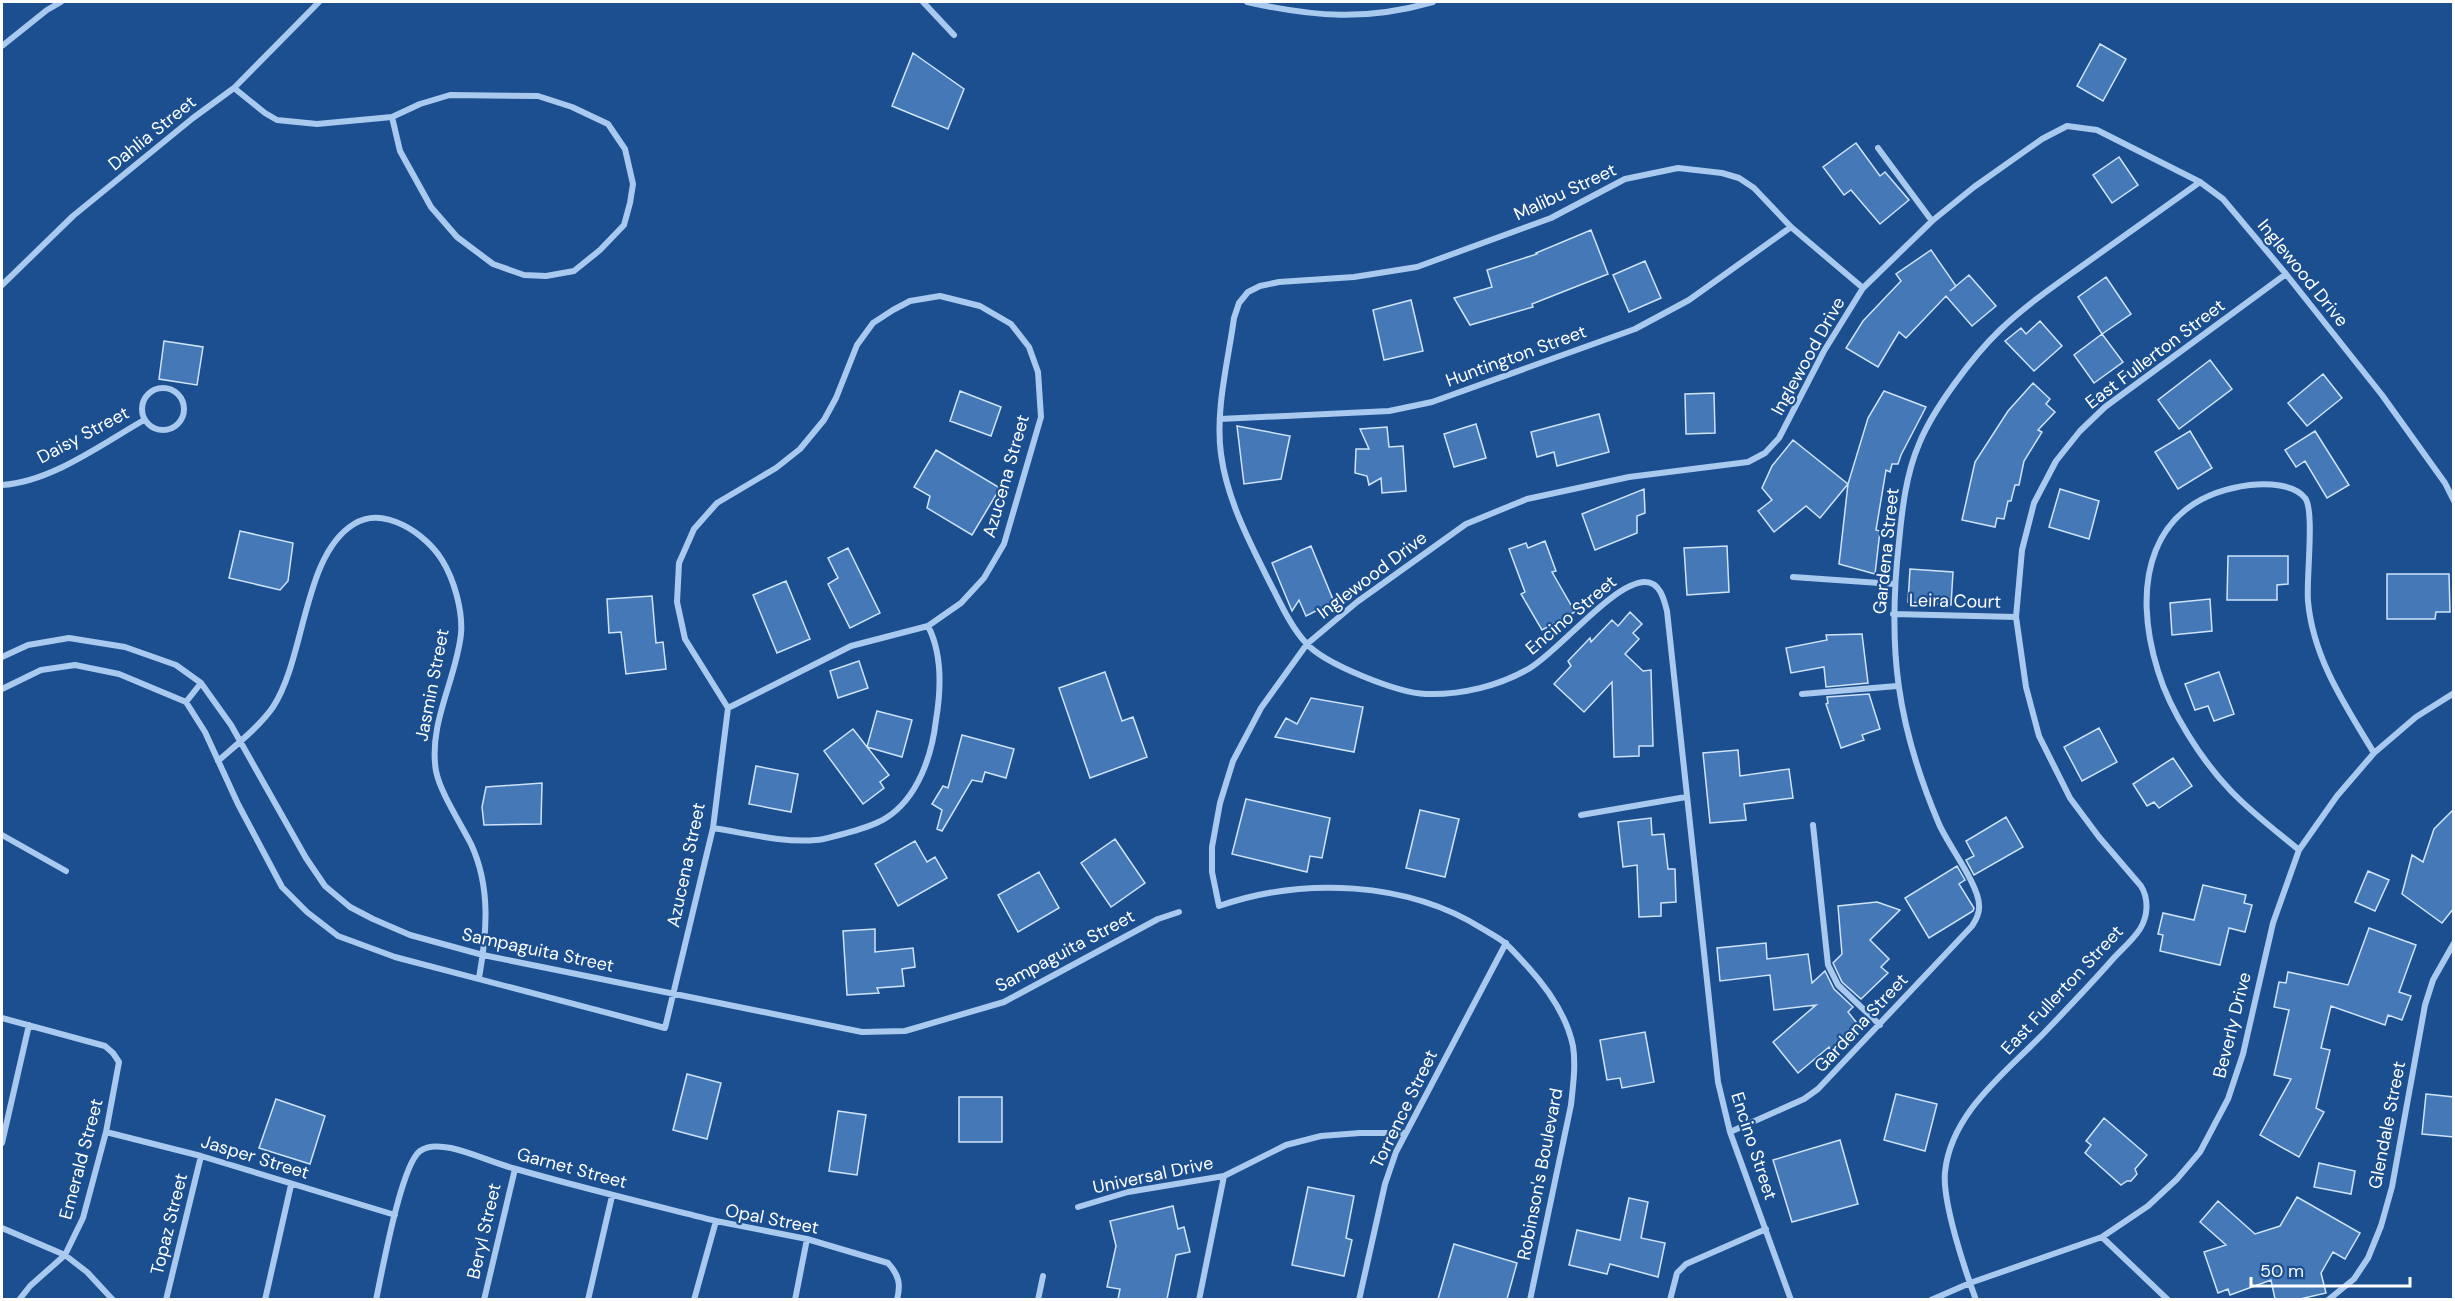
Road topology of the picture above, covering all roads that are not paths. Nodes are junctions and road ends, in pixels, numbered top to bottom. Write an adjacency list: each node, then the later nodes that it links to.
1 (61, 2): 7 (street)
2 (319, 2): 8 (street, Dahlia Street)
3 (922, 2): 6 (street)
4 (1247, 2): 5 (street)
5 (1433, 2)
6 (954, 34)
7 (2, 46)
8 (234, 88): 9 (street); 16 (street, Dahlia Street)
9 (392, 117): 9 (street)
10 (1878, 148): 12 (street)
11 (2200, 182): 12 (street, Inglewood Drive); 14 (street, Inglewood Drive); 23 (street, Gardena Street)
12 (1932, 221): 17 (street, Inglewood Drive)
13 (1791, 226): 15 (street, Malibu Street); 17 (street, Malibu Street); 18 (street, Huntington Street)
14 (2286, 274): 21 (street, Inglewood Drive); 25 (street, East Fullerton Street)
15 (1279, 282): 18 (street, Encino Street)
16 (2, 285)
17 (1863, 288): 27 (street, Inglewood Drive)
18 (1220, 419): 27 (street, Encino Street)
19 (144, 420): 19 (street); 20 (street, Daisy Street)
20 (2, 485)
21 (2454, 501)
22 (1793, 577): 23 (street)
23 (1894, 584): 24 (street, Gardena Street)
24 (1893, 614): 25 (street, Leira Court); 30 (street, Gardena Street)
25 (2016, 617): 74 (street, East Fullerton Street)
26 (928, 626): 35 (street, Azucena Street); 35 (street, Azucena Street); 42 (street)
27 (1307, 644): 39 (street, Encino Street); 46 (street, Inglewood Drive)
28 (2, 657): 29 (street, Sampaguita Street)
29 (201, 683): 34 (street); 36 (street, Sampaguita Street)
30 (1897, 686): 33 (street); 55 (street, Gardena Street)
31 (2, 689): 34 (street)
32 (2454, 693): 37 (street, Beverly Drive)
33 (1802, 694)
34 (186, 702): 38 (street)
35 (728, 708): 42 (street, Azucena Street)
36 (239, 742): 38 (street, Jasmin Street); 50 (street, Sampaguita Street); 50 (street, Jasmin Street)
37 (2374, 753): 44 (street, Beverly Drive); 44 (street)
38 (218, 761): 51 (street)
39 (1686, 797): 40 (street); 57 (street, Encino Street)
40 (1581, 816)
41 (1813, 825): 55 (street)
42 (713, 828): 52 (street, Azucena Street)
43 (2, 835): 45 (street)
44 (2299, 850): 70 (street, Beverly Drive)
45 (66, 872)
46 (1219, 906): 49 (street, Robinson's Boulevard)
47 (1179, 912): 52 (street, Sampaguita Street)
48 (2454, 943): 94 (street, Glendale Street)
49 (1506, 944): 58 (street, Torrence Street); 88 (street, Robinson's Boulevard)
50 (483, 955): 51 (street, Jasmin Street); 52 (street, Sampaguita Street)
51 (479, 978): 52 (street, Azucena Street)
52 (672, 994)
53 (2, 1018): 54 (street)
54 (29, 1025): 56 (street, Emerald Street); 59 (street)
55 (1880, 1025): 57 (street, Gardena Street)
56 (106, 1132): 60 (street, Jasper Street); 72 (street, Emerald Street)
57 (1730, 1132): 69 (street, Encino Street)
58 (1405, 1133): 62 (street, Universal Drive); 87 (street, Torrence Street)
59 (2, 1143)
60 (201, 1155): 63 (street, Jasper Street); 77 (street, Topaz Street)
61 (515, 1169): 64 (street, Garnet Street); 66 (street, Garnet Street); 80 (street, Beryl Street)
62 (1224, 1176): 65 (street, Universal Drive); 86 (street)
63 (291, 1185): 66 (street, Jasper Street); 78 (street)
64 (612, 1196): 67 (street, Garnet Street); 81 (street)
65 (1078, 1207)
66 (395, 1215): 79 (street)
67 (716, 1221): 71 (street, Opal Street); 82 (street, Opal Street)
68 (2, 1228): 72 (street)
69 (1766, 1229): 89 (street); 90 (street, Encino Street)
70 (2102, 1237): 74 (street, Beverly Drive); 93 (street)
71 (807, 1239): 83 (street); 84 (street, Opal Street)
72 (65, 1255): 75 (street, Emerald Street); 76 (street)
73 (1043, 1276): 85 (street)
74 (1970, 1283): 91 (street, Beverly Drive); 92 (street, East Fullerton Street)
75 (19, 1299)
76 (113, 1299)
77 (166, 1299)
78 (265, 1299)
79 (376, 1299)
80 (483, 1299)
81 (588, 1299)
82 (694, 1299)
83 (795, 1299)
84 (897, 1299)
85 (1038, 1299)
86 (1199, 1299)
87 (1359, 1299)
88 (1530, 1299)
89 (1670, 1299)
90 (1791, 1299)
91 (1931, 1299)
92 (1976, 1299)
93 (2168, 1299)
94 (2328, 1299)

